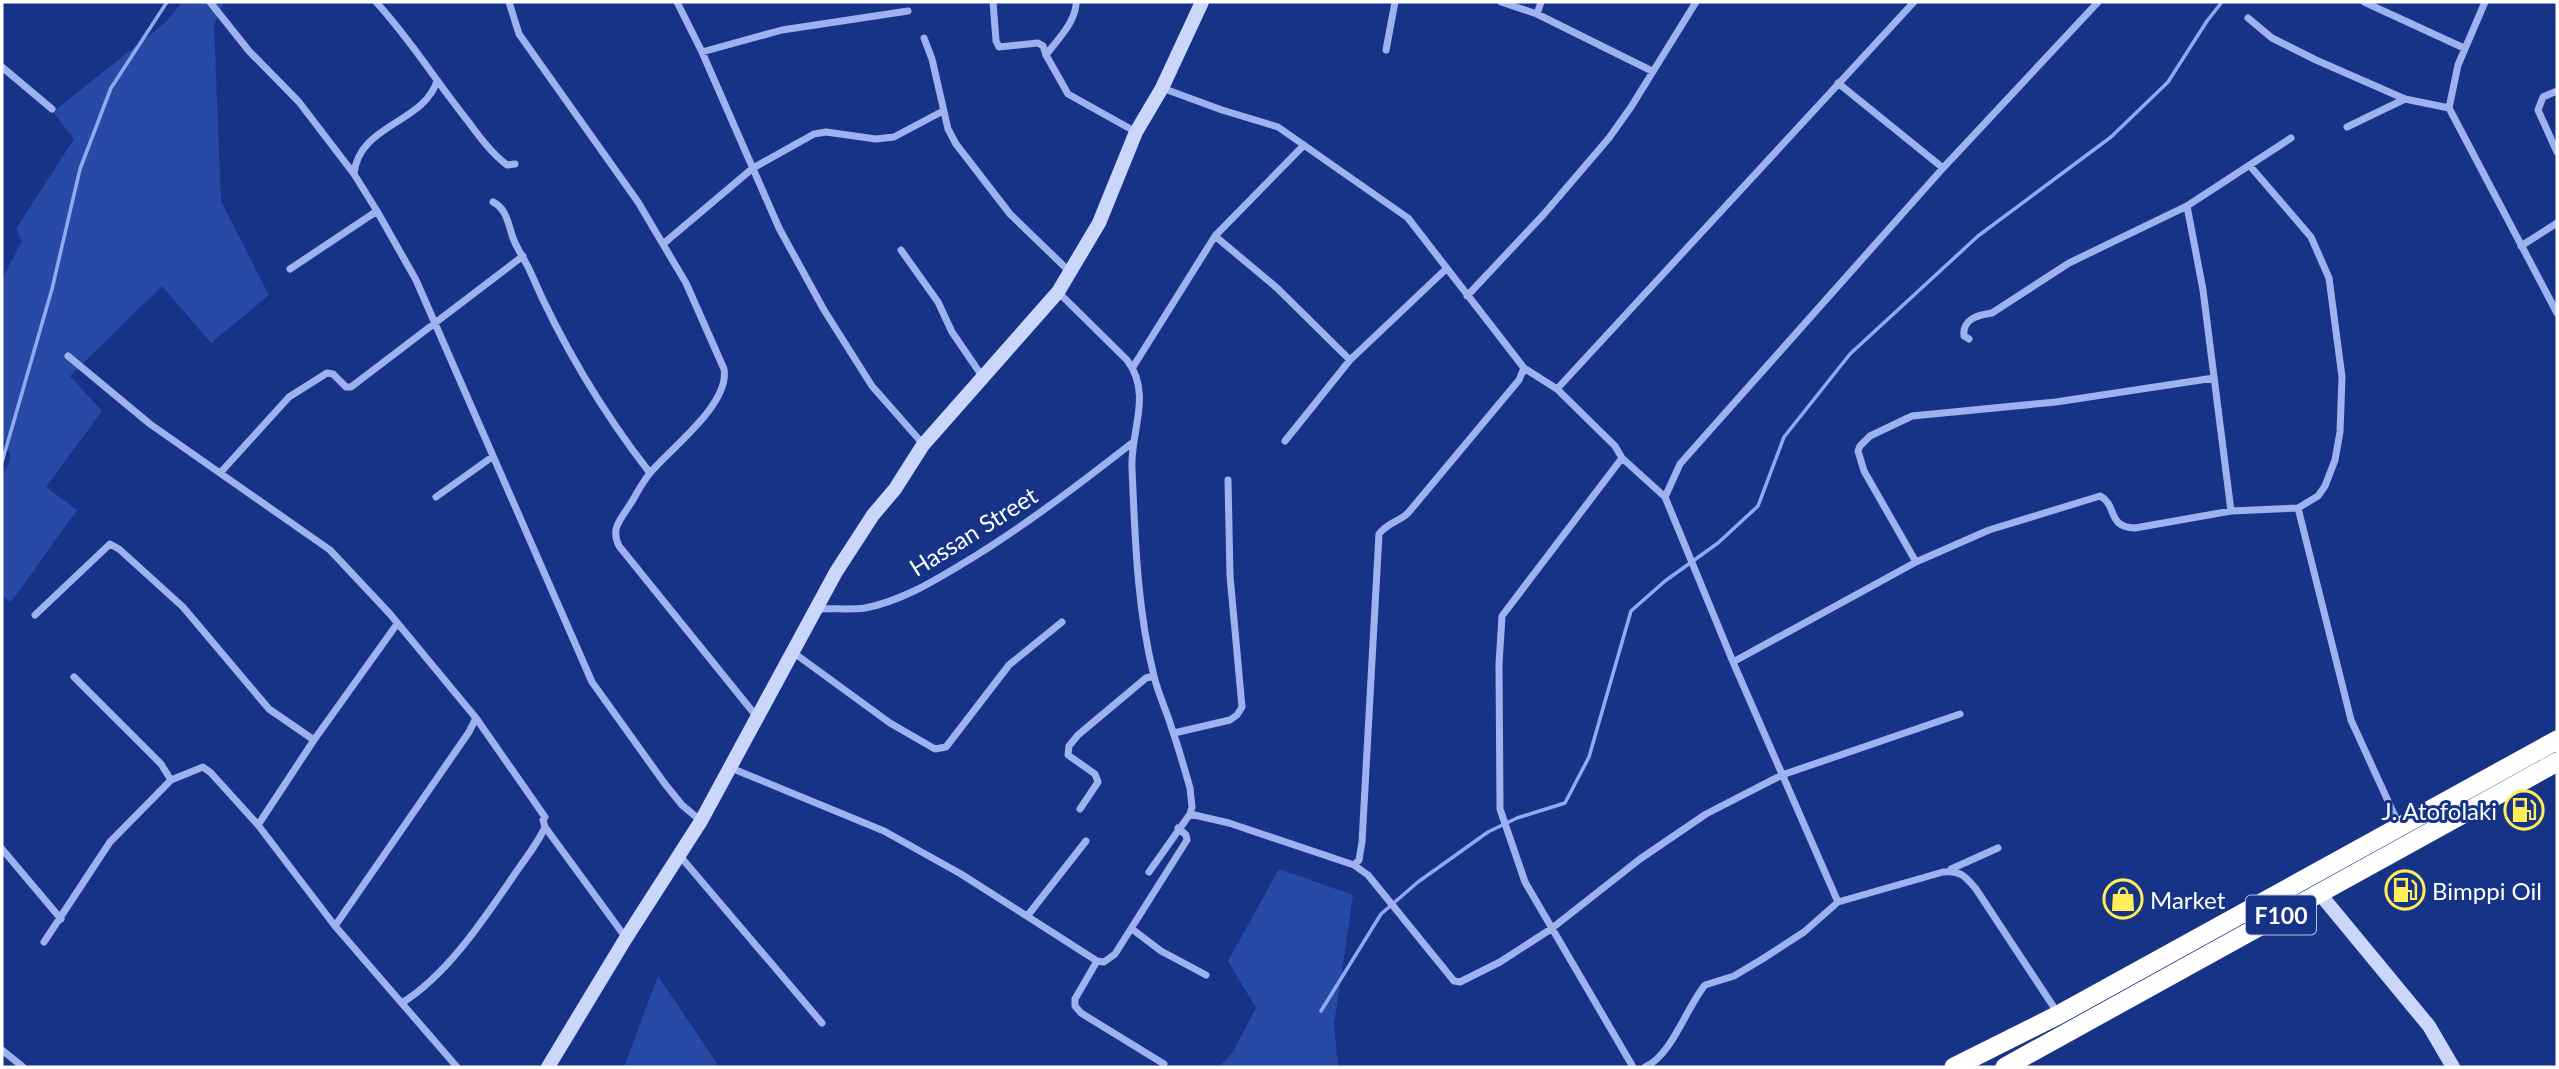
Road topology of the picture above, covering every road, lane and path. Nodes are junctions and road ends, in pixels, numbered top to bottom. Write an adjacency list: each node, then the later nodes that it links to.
1 (210, 2): 43 (street)
2 (376, 2): 26 (street)
3 (509, 2): 49 (street)
4 (677, 2): 22 (street)
5 (993, 2): 23 (street)
6 (1202, 2): 28 (street)
7 (1395, 2): 21 (street)
8 (1501, 2): 17 (street)
9 (1542, 2): 17 (street)
10 (1696, 2): 25 (street)
11 (1914, 2): 27 (street)
12 (2098, 2): 42 (street)
13 (2364, 2): 20 (street)
14 (2485, 2): 20 (street)
15 (1076, 5): 23 (street)
16 (908, 11): 22 (street)
17 (1537, 14): 25 (street)
18 (2248, 18): 30 (street)
19 (924, 38): 33 (street)
20 (2465, 48): 31 (street)
21 (1386, 50)
22 (702, 51): 41 (street)
23 (1046, 55): 35 (street)
24 (2, 67): 32 (street)
25 (1652, 71): 57 (street)
26 (437, 81): 39 (street); 43 (street)
27 (1838, 83): 42 (street); 67 (street)
28 (1162, 88): 35 (street); 37 (street)
29 (2557, 91): 38 (street)
30 (2405, 99): 31 (street); 34 (street)
31 (2449, 108): 50 (street)
32 (52, 109)
33 (943, 111): 41 (street); 55 (street)
34 (2347, 127)
35 (1136, 132): 55 (street)
36 (2291, 138): 40 (street)
37 (1304, 145): 48 (street); 54 (street)
38 (2557, 152)
39 (514, 164)
40 (2250, 166): 45 (street); 78 (street)
41 (753, 168): 49 (street); 70 (street)
42 (1943, 168): 77 (street)
43 (354, 174): 46 (street)
44 (493, 202): 52 (street)
45 (2186, 206): 60 (street); 66 (street)
46 (377, 211): 53 (street); 59 (street)
47 (2557, 223): 50 (street)
48 (1214, 236): 62 (street); 63 (street)
49 (663, 244): 74 (street)
50 (2521, 246): 58 (street)
51 (901, 250): 65 (street)
52 (523, 256): 59 (street); 74 (street)
53 (290, 269)
54 (1446, 269): 57 (street); 62 (street)
55 (1070, 273): 56 (street)
56 (1058, 292): 63 (street); 65 (street)
57 (1467, 296): 64 (street)
58 (2557, 313)
59 (433, 322): 71 (street); 73 (street)
60 (1969, 339)
61 (68, 356): 73 (street)
62 (1350, 360): 68 (street)
63 (1133, 367): 69 (street)
64 (1524, 368): 67 (street); 110 (street)
65 (982, 376): 70 (street)
66 (2214, 378): 79 (street); 80 (street)
67 (1557, 389): 72 (street)
68 (1285, 441)
69 (1132, 443): 81 (street, Hassan Street); 87 (street)
70 (923, 445): 81 (street)
71 (492, 457): 76 (street); 101 (street)
72 (1622, 457): 77 (street); 119 (street)
73 (221, 472): 84 (street)
74 (650, 473): 91 (street)
75 (1228, 480): 92 (street)
76 (436, 497)
77 (1665, 497): 86 (street)
78 (2298, 508): 79 (street); 103 (street)
79 (2231, 511): 80 (street)
80 (1916, 562): 86 (street)
81 (817, 608): 85 (street)
82 (35, 615): 93 (street)
83 (1062, 622): 85 (street)
84 (397, 624): 90 (street); 93 (street)
85 (794, 653): 91 (street)
86 (1733, 662): 97 (street)
87 (1154, 676): 92 (street); 99 (street)
88 (74, 677): 98 (street)
89 (1960, 714): 97 (street)
90 (476, 718): 104 (street); 117 (street)
91 (758, 719): 96 (street)
92 (1174, 733): 100 (street)
93 (314, 740): 102 (street)
94 (2557, 740): 103 (highway, F100)
95 (2557, 762): 113 (highway, F100)
96 (731, 768): 101 (street); 115 (street)
97 (1783, 775): 114 (street); 119 (street)
98 (171, 780): 102 (street); 116 (street)
99 (1080, 809)
100 (1190, 814): 105 (street); 110 (street)
101 (701, 821): 109 (street)
102 (258, 825): 117 (street)
103 (2399, 825): 125 (highway, F100)
104 (545, 827): 120 (street); 124 (street)
105 (1178, 828): 111 (street); 118 (street)
106 (1086, 841): 115 (street)
107 (1998, 848): 112 (street)
108 (2, 849): 116 (street)
109 (680, 856): 120 (street); 126 (street)
110 (1354, 865): 119 (street)
111 (1149, 872)
112 (1943, 872): 114 (street); 125 (street)
113 (2319, 894): 136 (highway, F100); 137 (street)
114 (1838, 902): 134 (street)
115 (1028, 915): 122 (street)
116 (61, 919): 121 (street)
117 (335, 926): 124 (street)
118 (1132, 929): 122 (street); 123 (street)
119 (1551, 929): 133 (street)
120 (626, 938): 132 (street)
121 (44, 942)
122 (1097, 961): 129 (street)
123 (1206, 975)
124 (402, 1003): 131 (street)
125 (2058, 1015): 128 (highway, F100)
126 (822, 1023)
127 (2, 1050): 130 (street)
128 (1980, 1061): 135 (highway, F100)
129 (1164, 1064)
130 (23, 1067)
131 (457, 1067)
132 (548, 1067)
133 (1633, 1067)
134 (1645, 1067)
135 (1954, 1067)
136 (2005, 1067)
137 (2453, 1067)

